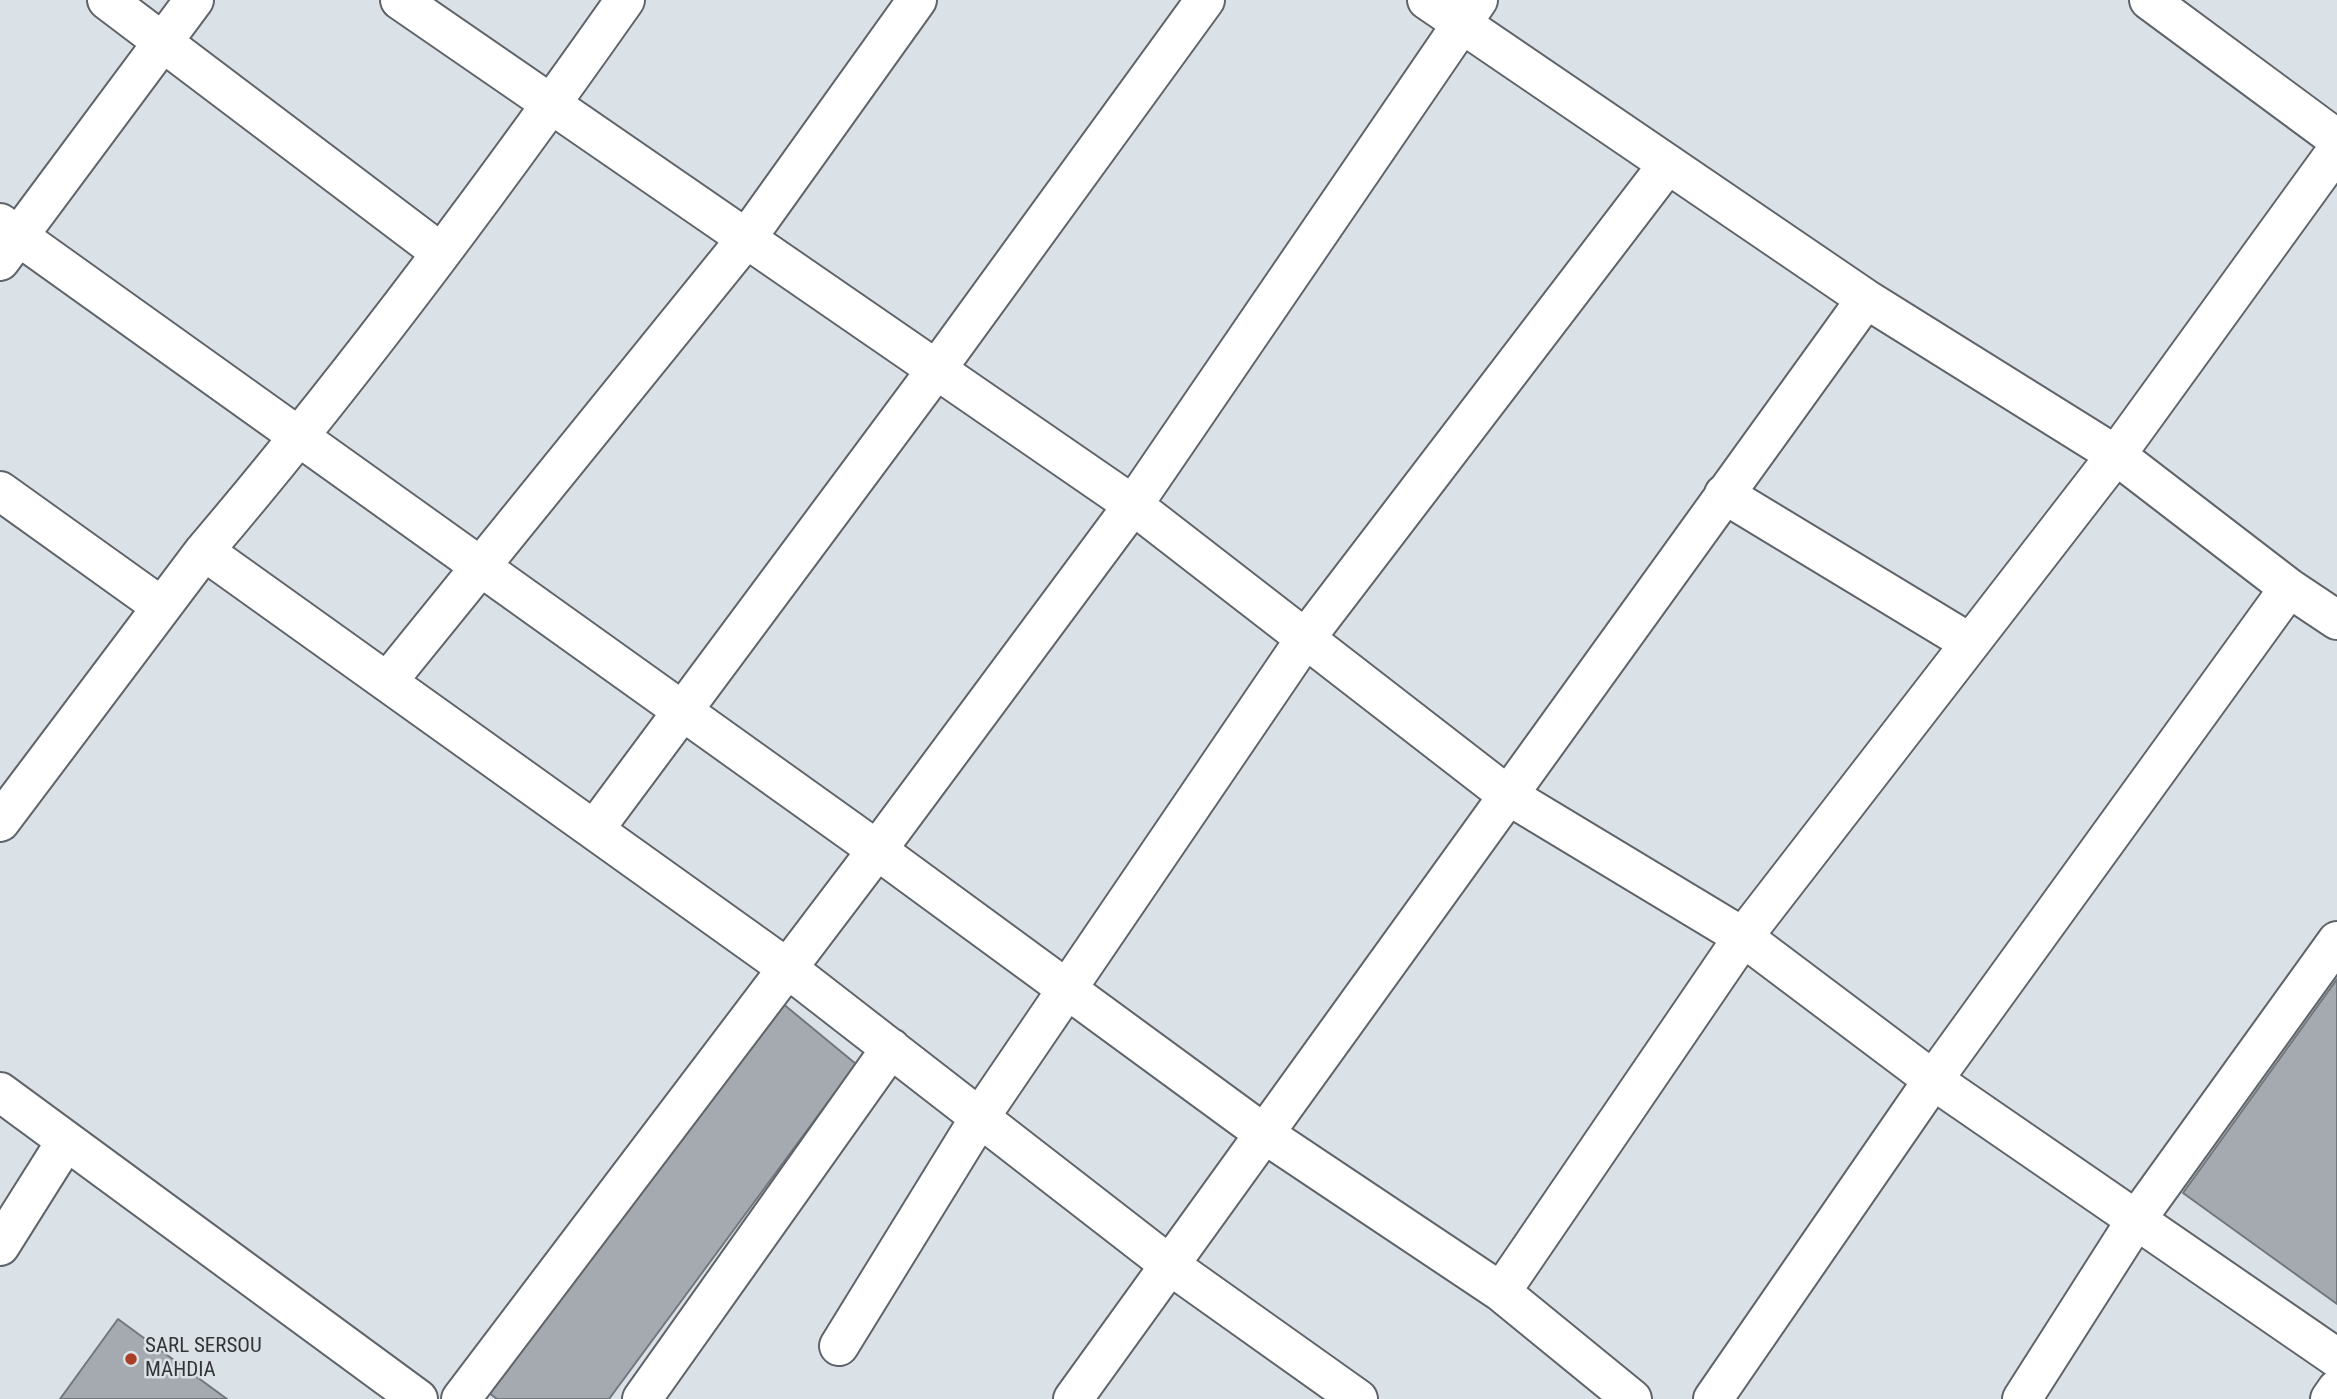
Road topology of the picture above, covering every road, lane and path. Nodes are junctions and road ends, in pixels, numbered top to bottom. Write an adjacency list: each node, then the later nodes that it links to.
1 (107, 0): 10 (street)
2 (194, 0): 10 (street)
3 (400, 0): 11 (street)
4 (625, 0): 11 (street)
5 (918, 0): 15 (street)
6 (1205, 0): 19 (street)
7 (1427, 0): 9 (street)
8 (2149, 0): 12 (street)
9 (1470, 12): 14 (street); 24 (street)
10 (164, 41): 16 (street); 17 (street)
11 (551, 105): 15 (street); 17 (street)
12 (2337, 139)
13 (2337, 150): 21 (street)
14 (1668, 164): 18 (street); 30 (street)
15 (746, 239): 19 (street); 26 (street)
16 (6, 240): 20 (street)
17 (440, 252): 20 (street)
18 (1866, 299): 21 (street); 23 (street)
19 (936, 370): 24 (street); 33 (street)
20 (300, 438): 25 (street); 26 (street)
21 (2116, 454): 27 (street); 31 (street)
22 (0, 491): 28 (street)
23 (1724, 494): 31 (street); 34 (street)
24 (1133, 505): 30 (street); 37 (street)
25 (204, 551): 28 (street); 32 (street)
26 (481, 567): 32 (street); 33 (street)
27 (2289, 588): 29 (street); 43 (street)
28 (162, 607): 35 (street)
29 (2337, 621)
30 (1306, 639): 34 (street); 41 (street)
31 (1970, 643): 38 (street)
32 (387, 682): 36 (street)
33 (683, 711): 36 (street); 37 (street)
34 (1506, 794): 38 (street); 46 (street)
35 (4, 808)
36 (594, 830): 40 (street)
37 (877, 850): 40 (street); 41 (street)
38 (1743, 937): 43 (street); 51 (street)
39 (2337, 941): 48 (street)
40 (788, 968): 42 (street); 56 (street)
41 (1069, 990): 45 (street); 46 (street)
42 (891, 1048): 45 (street); 57 (street)
43 (1933, 1080): 48 (street); 61 (street)
44 (0, 1092): 47 (street)
45 (980, 1118): 50 (street); 52 (street)
46 (1266, 1135): 50 (street); 51 (street)
47 (66, 1141): 49 (street); 55 (street)
48 (2136, 1220): 53 (street); 62 (street)
49 (0, 1246)
50 (1171, 1266): 58 (street); 59 (street)
51 (1502, 1292): 60 (street)
52 (839, 1346)
53 (2337, 1358)
54 (2337, 1389): 63 (street)
55 (418, 1399)
56 (461, 1399)
57 (642, 1399)
58 (1073, 1399)
59 (1358, 1399)
60 (1632, 1399)
61 (1713, 1399)
62 (2022, 1399)
63 (2330, 1399)

